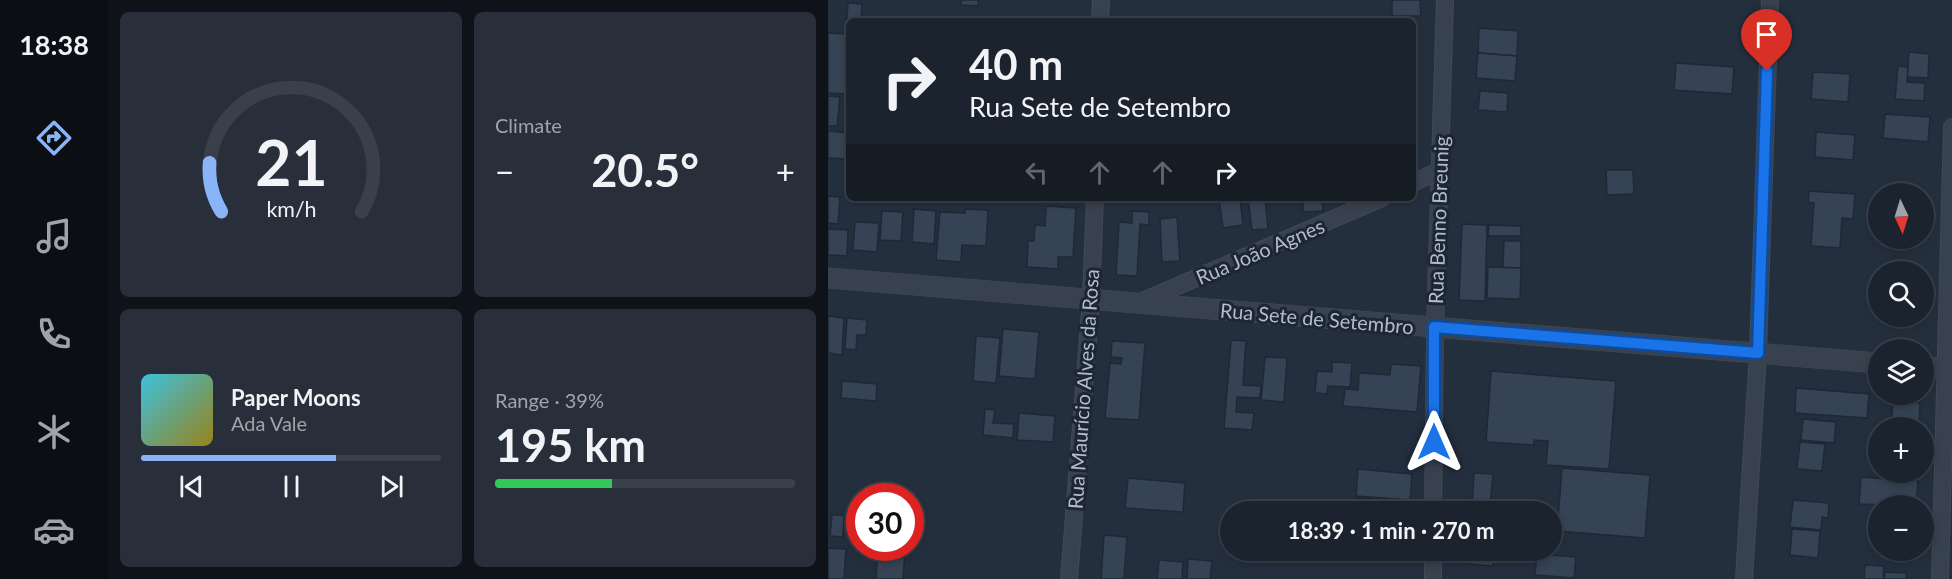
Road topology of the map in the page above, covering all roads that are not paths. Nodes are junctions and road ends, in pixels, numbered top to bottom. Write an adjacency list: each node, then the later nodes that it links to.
1 (1101, 0): 4 (street)
2 (1445, 0): 6 (street, Rua Benno Breunig)
3 (1770, 0): 14 (street)
4 (1100, 18)
5 (1952, 127): 17 (street)
6 (1440, 170): 7 (street); 13 (street, Rua Benno Breunig)
7 (1416, 182)
8 (1095, 201): 11 (street, Rua Maurício Alves da Rosa)
9 (1375, 201): 12 (street, Rua João Agnes)
10 (828, 278): 11 (street, Rua Sete de Setembro)
11 (1092, 299): 12 (street, Rua Sete de Setembro); 20 (street, Rua Maurício Alves da Rosa)
12 (1138, 303): 13 (street, Rua Sete de Setembro)
13 (1434, 327): 14 (street, Rua Sete de Setembro); 18 (street, Rua Benno Breunig)
14 (1758, 353): 15 (street, Rua Sete de Setembro); 22 (street)
15 (1868, 362)
16 (1934, 368): 17 (street)
17 (1949, 369): 23 (street)
18 (1433, 501)
19 (1433, 561): 21 (street)
20 (1068, 579)
21 (1433, 579)
22 (1744, 579)
23 (1940, 579)

